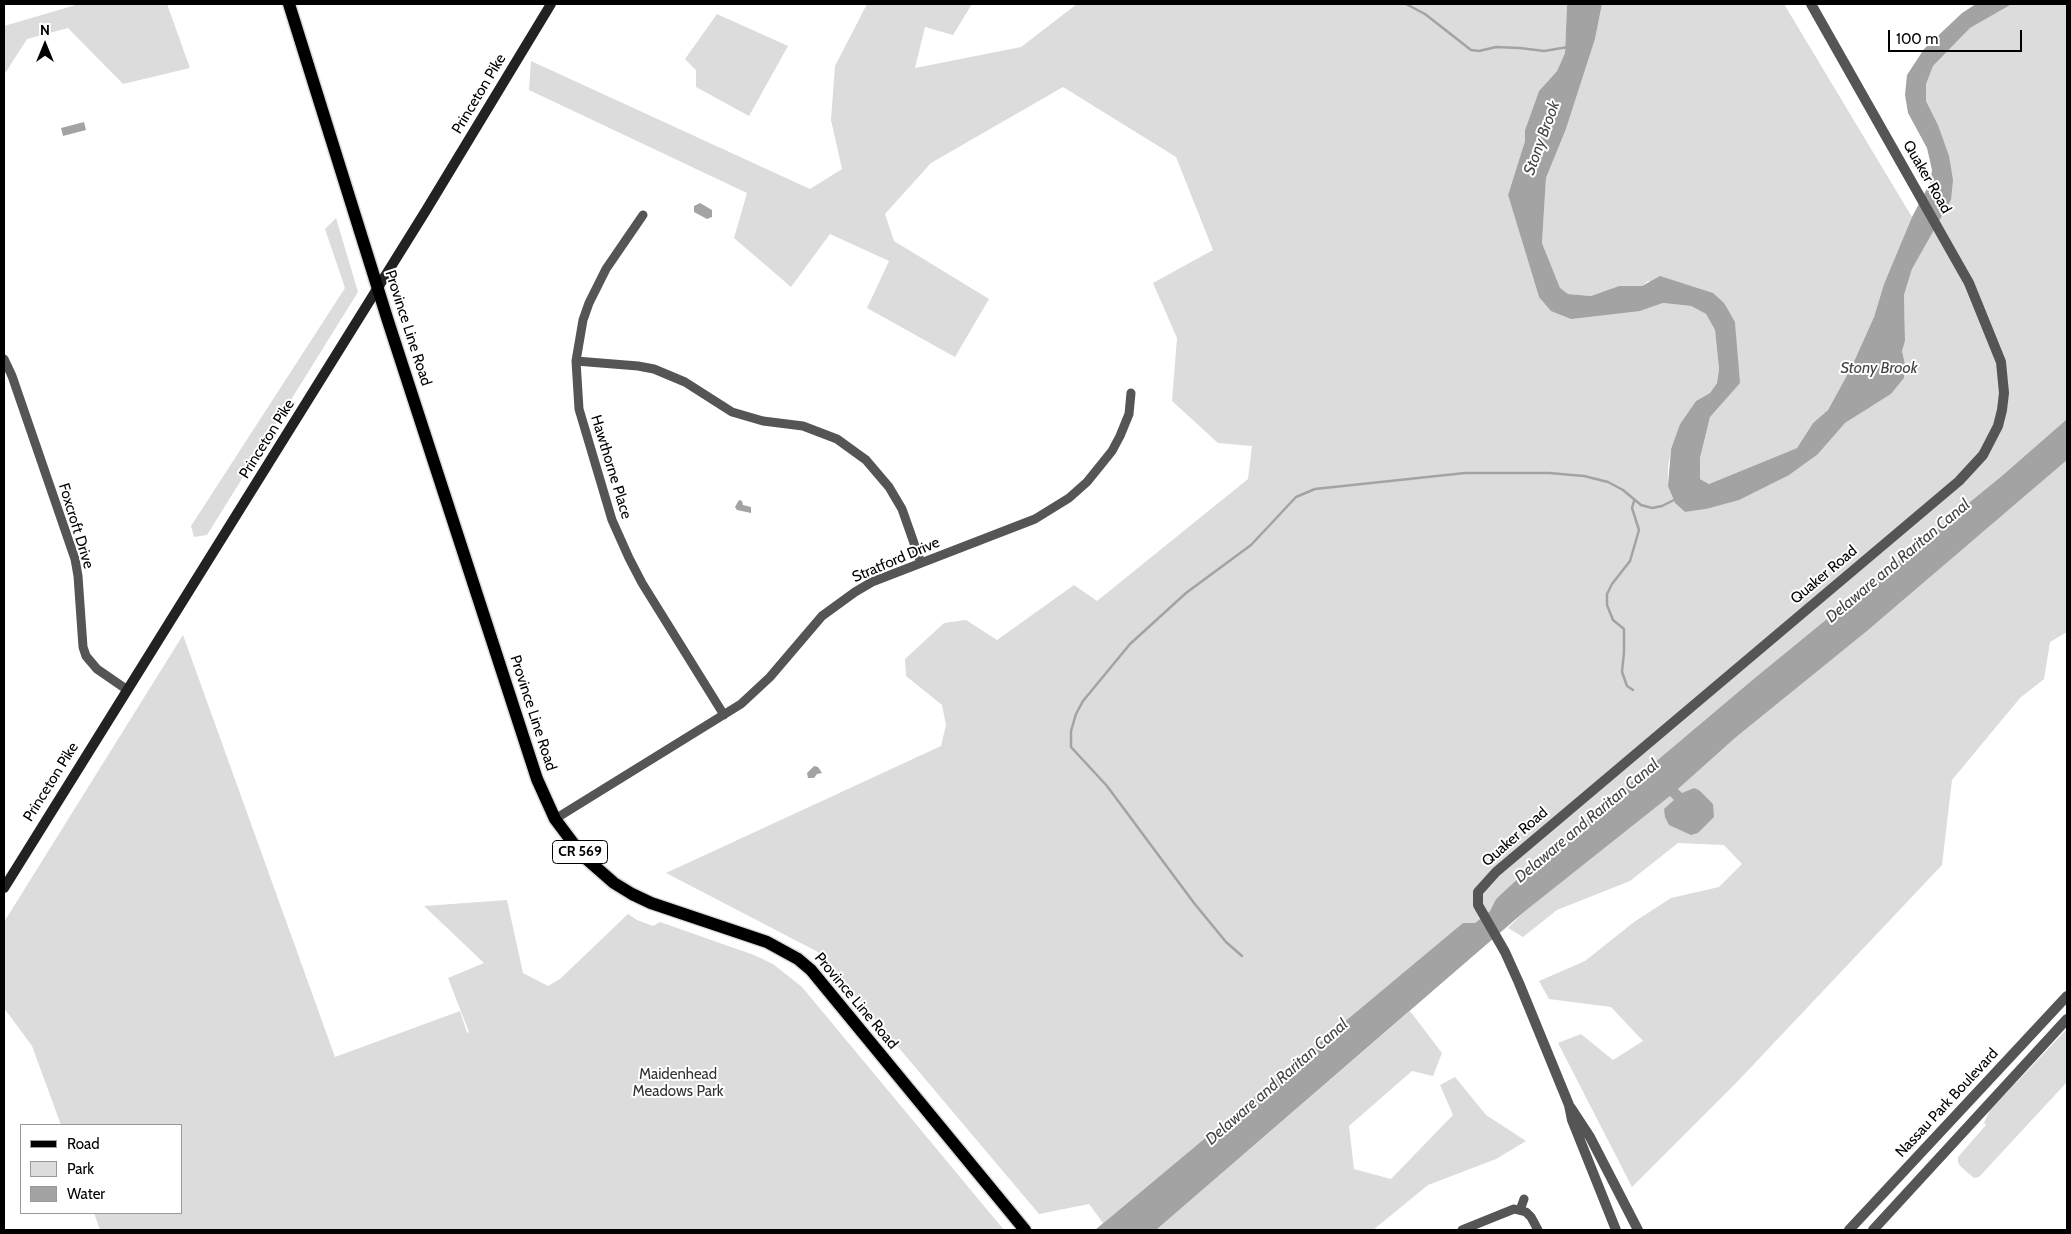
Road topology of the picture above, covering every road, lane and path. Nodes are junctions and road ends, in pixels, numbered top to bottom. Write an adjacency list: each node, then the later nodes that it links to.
1 (289, 4): 5 (main road, Province Line Road)
2 (551, 4): 5 (main road, Princeton Pike)
3 (1811, 4): 16 (street, Quaker Road)
4 (643, 215): 7 (street, Hawthorne Place)
5 (378, 289): 10 (main road, Princeton Pike); 12 (main road, Province Line Road / CR 569)
6 (4, 359): 10 (street, Foxcroft Drive)
7 (576, 361): 9 (street); 11 (street, Hawthorne Place)
8 (1131, 393): 9 (street, Stratford Drive)
9 (921, 563): 11 (street, Stratford Drive)
10 (126, 689): 13 (main road, Princeton Pike)
11 (724, 715): 12 (street, Stratford Drive)
12 (555, 819): 21 (main road, Province Line Road / CR 569)
13 (4, 888)
14 (2067, 996): 17 (street, Nassau Park Boulevard)
15 (2067, 1019): 18 (street, Nassau Park Boulevard)
16 (1569, 1105): 24 (street, Quaker Road); 25 (street, Quaker Road)
17 (1924, 1150): 18 (street); 26 (street, Nassau Park Boulevard)
18 (1934, 1163): 27 (street, Nassau Park Boulevard)
19 (1524, 1199): 20 (street)
20 (1520, 1210): 22 (street); 23 (street)
21 (1025, 1230)
22 (1462, 1230)
23 (1538, 1230)
24 (1616, 1230)
25 (1638, 1230)
26 (1850, 1230)
27 (1873, 1230)

